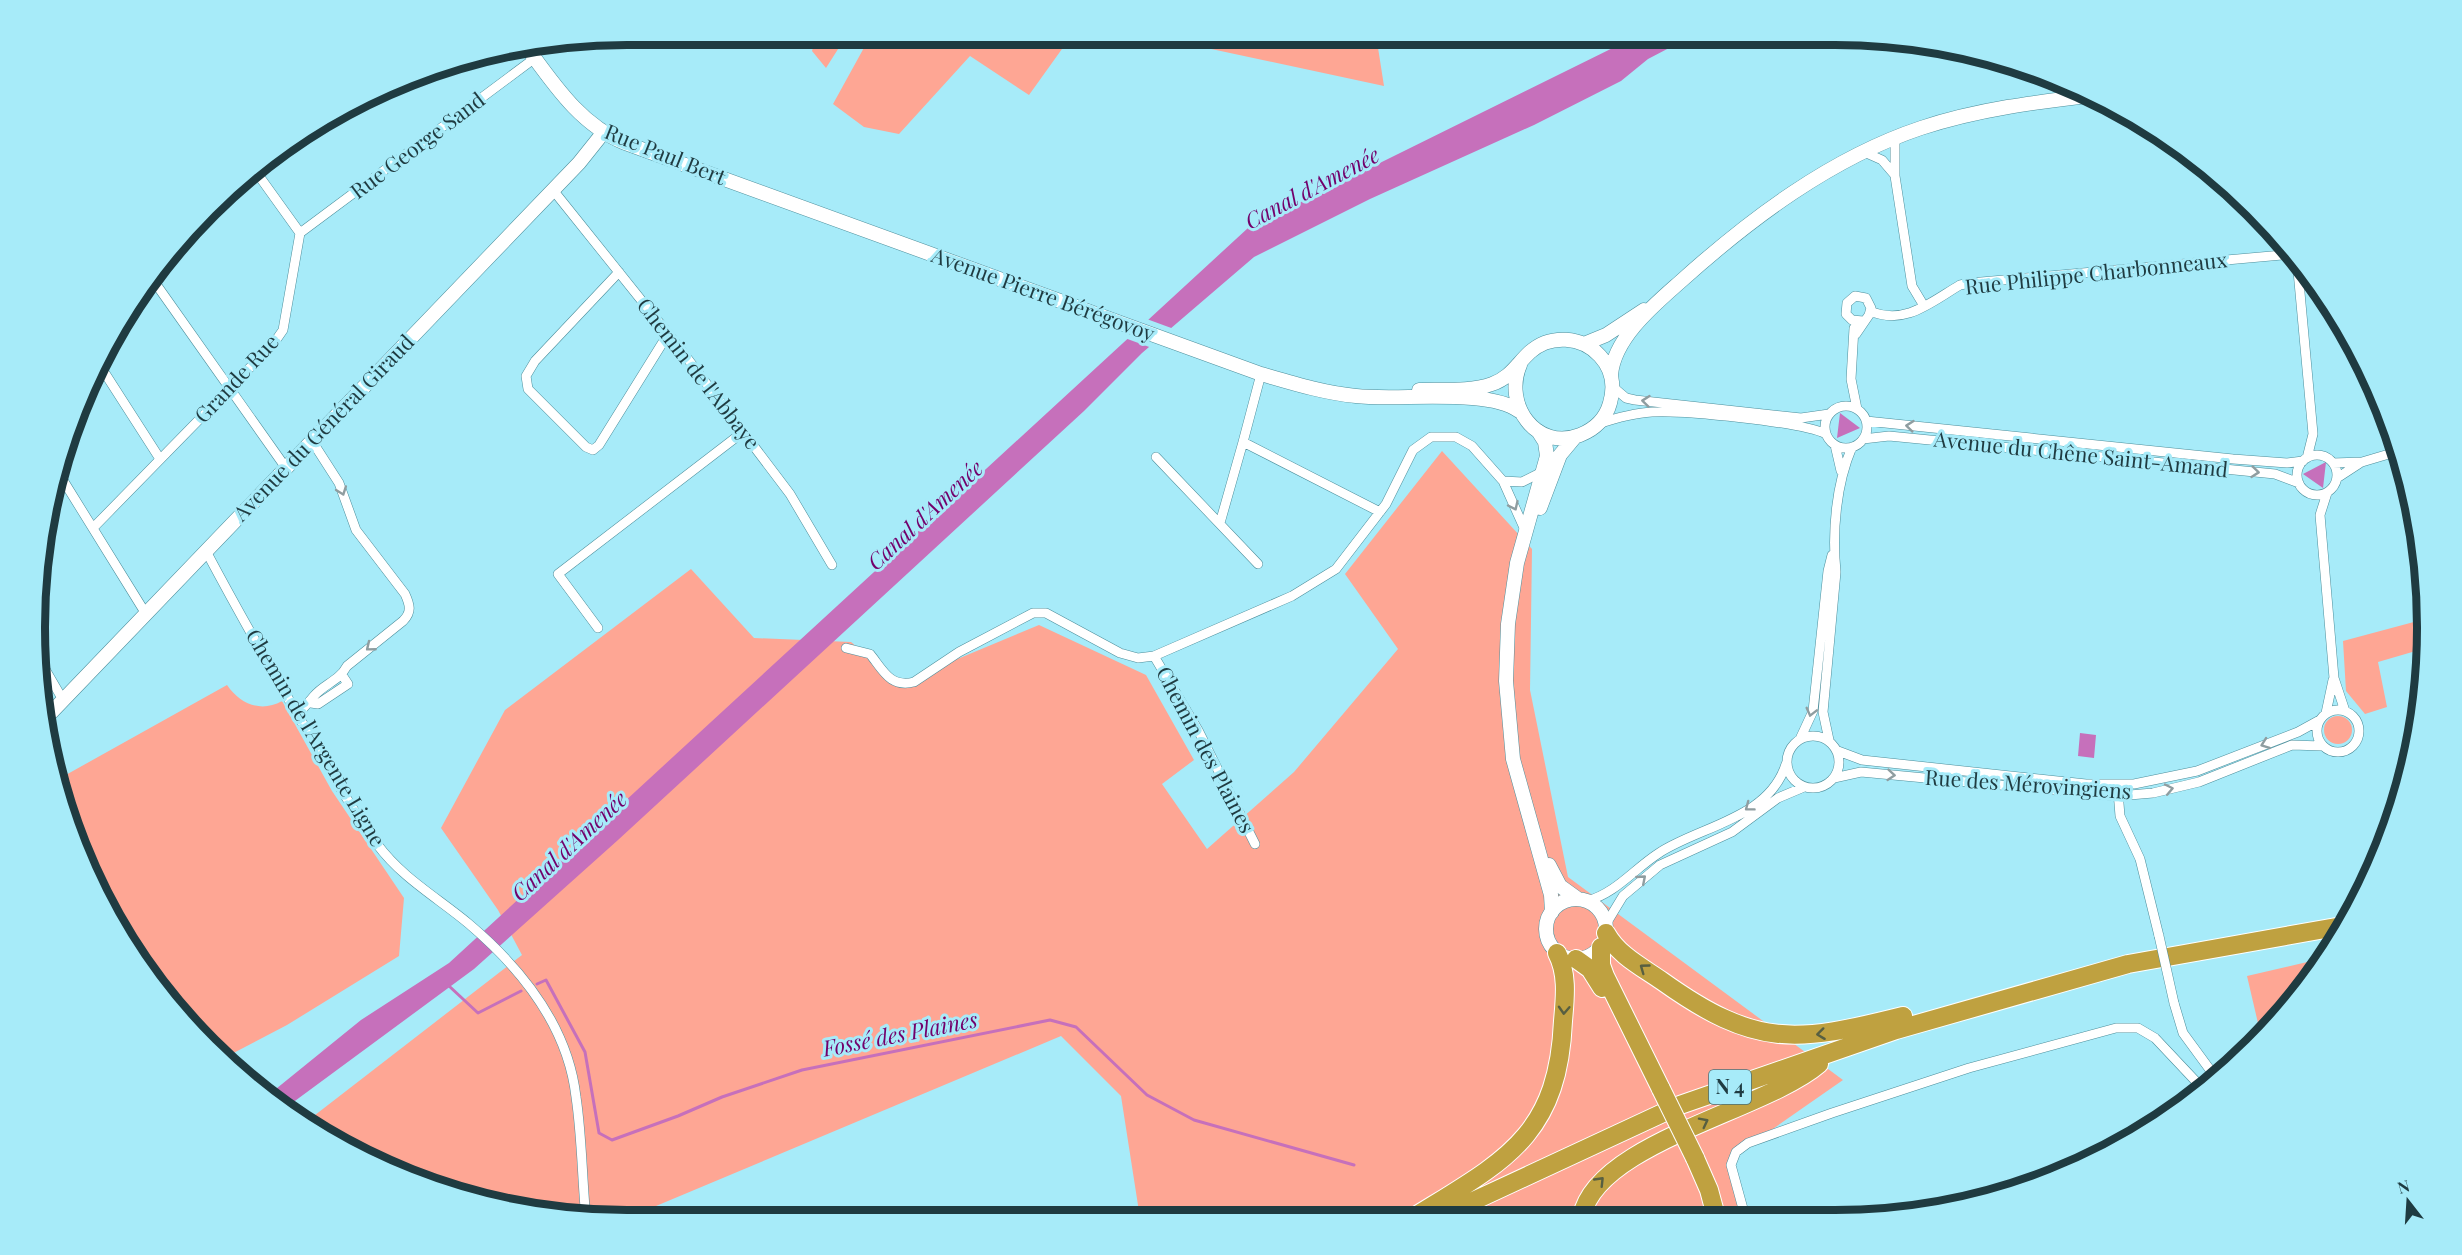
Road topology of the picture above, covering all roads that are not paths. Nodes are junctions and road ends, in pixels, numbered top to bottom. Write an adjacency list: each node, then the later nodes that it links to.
1 (531, 53): 2 (main road, Rue Paul Bert)
2 (535, 58): 4 (main road, Rue Paul Bert); 11 (street, Rue George Sand)
3 (2076, 98): 5 (main road)
4 (603, 133): 9 (main road, Avenue du Général Giraud); 10 (main road, Rue Paul Bert)
5 (1895, 138): 6 (main road); 8 (street)
6 (1864, 152): 8 (street); 16 (main road)
7 (259, 176): 11 (street)
8 (1895, 176): 17 (street)
9 (553, 190): 13 (street, Chemin de l'Abbaye); 43 (main road, Avenue du Général Giraud)
10 (770, 195): 26 (main road, Avenue Pierre Bérégovoy)
11 (300, 233): 29 (street, Grande Rue)
12 (2282, 255): 17 (street, Rue Philippe Charbonneaux)
13 (619, 272): 21 (street, Chemin de l'Abbaye); 21 (street)
14 (2298, 275): 40 (street)
15 (157, 285): 29 (street)
16 (1660, 300): 23 (main road); 28 (main road)
17 (1924, 306): 18 (street, Rue Philippe Charbonneaux)
18 (1870, 311): 19 (street); 20 (street)
19 (1852, 320): 20 (street); 22 (street)
20 (1863, 321): 22 (street)
21 (668, 334): 38 (street, Chemin de l'Abbaye)
22 (1856, 334): 27 (street)
23 (1584, 344): 24 (main road); 28 (main road)
24 (1520, 365): 30 (main road); 33 (main road)
25 (104, 372): 50 (street)
26 (1261, 374): 30 (main road, Avenue Pierre Bérégovoy); 44 (street)
27 (1851, 379): 31 (street); 32 (street)
28 (1612, 381): 34 (street, one-way to 28); 36 (main road)
29 (230, 388): 50 (street, Grande Rue); 54 (street)
30 (1319, 388): 33 (main road)
31 (1840, 407): 32 (street); 34 (street)
32 (1857, 409): 35 (street)
33 (1519, 411): 37 (main road)
34 (1829, 414): 39 (street)
35 (1866, 420): 42 (street); 51 (street, Avenue du Chêne Saint-Amand, one-way to 35)
36 (1598, 424): 39 (street); 41 (main road)
37 (1538, 431): 41 (main road); 55 (main road)
38 (743, 432): 71 (street, Chemin de l'Abbaye); 73 (street)
39 (1826, 434): 45 (street)
40 (2313, 434): 48 (street); 51 (street)
41 (1575, 436): 94 (main road)
42 (1863, 439): 46 (street); 60 (street, Avenue du Chêne Saint-Amand, one-way to 60)
43 (312, 441): 54 (main road, Avenue du Général Giraud); 82 (street, one-way to 82)
44 (1243, 442): 63 (street); 65 (street)
45 (1835, 445): 46 (street); 56 (street)
46 (1852, 447): 56 (street)
47 (2390, 454): 52 (street)
48 (2324, 456): 51 (street); 53 (street)
49 (1156, 457): 65 (street)
50 (160, 459): 66 (street, Grande Rue)
51 (2305, 459): 60 (street)
52 (2362, 462): 53 (street); 57 (street)
53 (2333, 463): 57 (street)
54 (286, 468): 69 (main road, Avenue du Général Giraud)
55 (1542, 472): 59 (street); 67 (main road)
56 (1841, 472): 68 (street)
57 (2337, 478): 61 (street)
58 (64, 481): 66 (street)
59 (1503, 481): 63 (street); 67 (street, one-way to 67)
60 (2299, 483): 62 (street)
61 (2327, 493): 62 (street); 64 (street)
62 (2310, 494): 64 (street)
63 (1380, 512): 75 (street)
64 (2320, 515): 77 (street)
65 (1220, 523): 70 (street)
66 (93, 528): 72 (street)
67 (1525, 530): 95 (main road)
68 (1834, 550): 84 (street, one-way to 84); 85 (street)
69 (206, 551): 72 (main road, Avenue du Général Giraud); 82 (street, Chemin de l'Argente Ligne)
70 (1258, 564)
71 (832, 565)
72 (146, 614): 78 (main road, Avenue du Général Giraud)
73 (598, 628)
74 (846, 648): 75 (street)
75 (1154, 656): 93 (street, Chemin des Plaines)
76 (47, 672): 78 (street)
77 (2334, 678): 79 (street); 81 (street)
78 (63, 700): 80 (main road, Avenue du Général Giraud)
79 (2345, 711): 81 (street); 86 (street)
80 (51, 712)
81 (2326, 713): 83 (street)
82 (297, 714): 107 (street, Chemin de l'Argente Ligne)
83 (2318, 721): 86 (street); 90 (street, Rue des Mérovingiens, one-way to 90)
84 (1800, 739): 85 (street); 88 (street)
85 (1829, 740): 87 (street)
86 (2322, 746): 92 (street, Rue des Mérovingiens, one-way to 86)
87 (1838, 751): 89 (street); 90 (street, Rue des Mérovingiens)
88 (1786, 764): 91 (street); 94 (street, one-way to 94)
89 (1834, 778): 91 (street); 92 (street, Rue des Mérovingiens, one-way to 92)
90 (2118, 785): 92 (street)
91 (1804, 787): 97 (street, one-way to 91)
92 (2118, 796): 103 (street, bridge)
93 (1255, 844)
94 (1582, 900): 95 (main road); 97 (main road)
95 (1552, 912): 99 (main road)
96 (2334, 927): 101 (highway, N 4)
97 (1604, 935): 100 (main road); 101 (highway, one-way to 97); 105 (highway)
98 (2328, 936): 102 (highway, N 4)
99 (1557, 953): 100 (main road); 108 (highway, one-way to 108)
100 (1576, 959): 105 (highway)
101 (2034, 990): 109 (highway, N 4)
102 (1820, 1064): 110 (highway, N 4); 111 (highway, one-way to 102)
103 (2211, 1072)
104 (2197, 1083): 114 (street)
105 (1657, 1091): 106 (highway, bridge)
106 (1690, 1159): 112 (highway); 113 (highway)
107 (585, 1209)
108 (1425, 1210)
109 (1454, 1210)
110 (1473, 1210)
111 (1584, 1210)
112 (1704, 1210)
113 (1714, 1210)
114 (1743, 1210)

